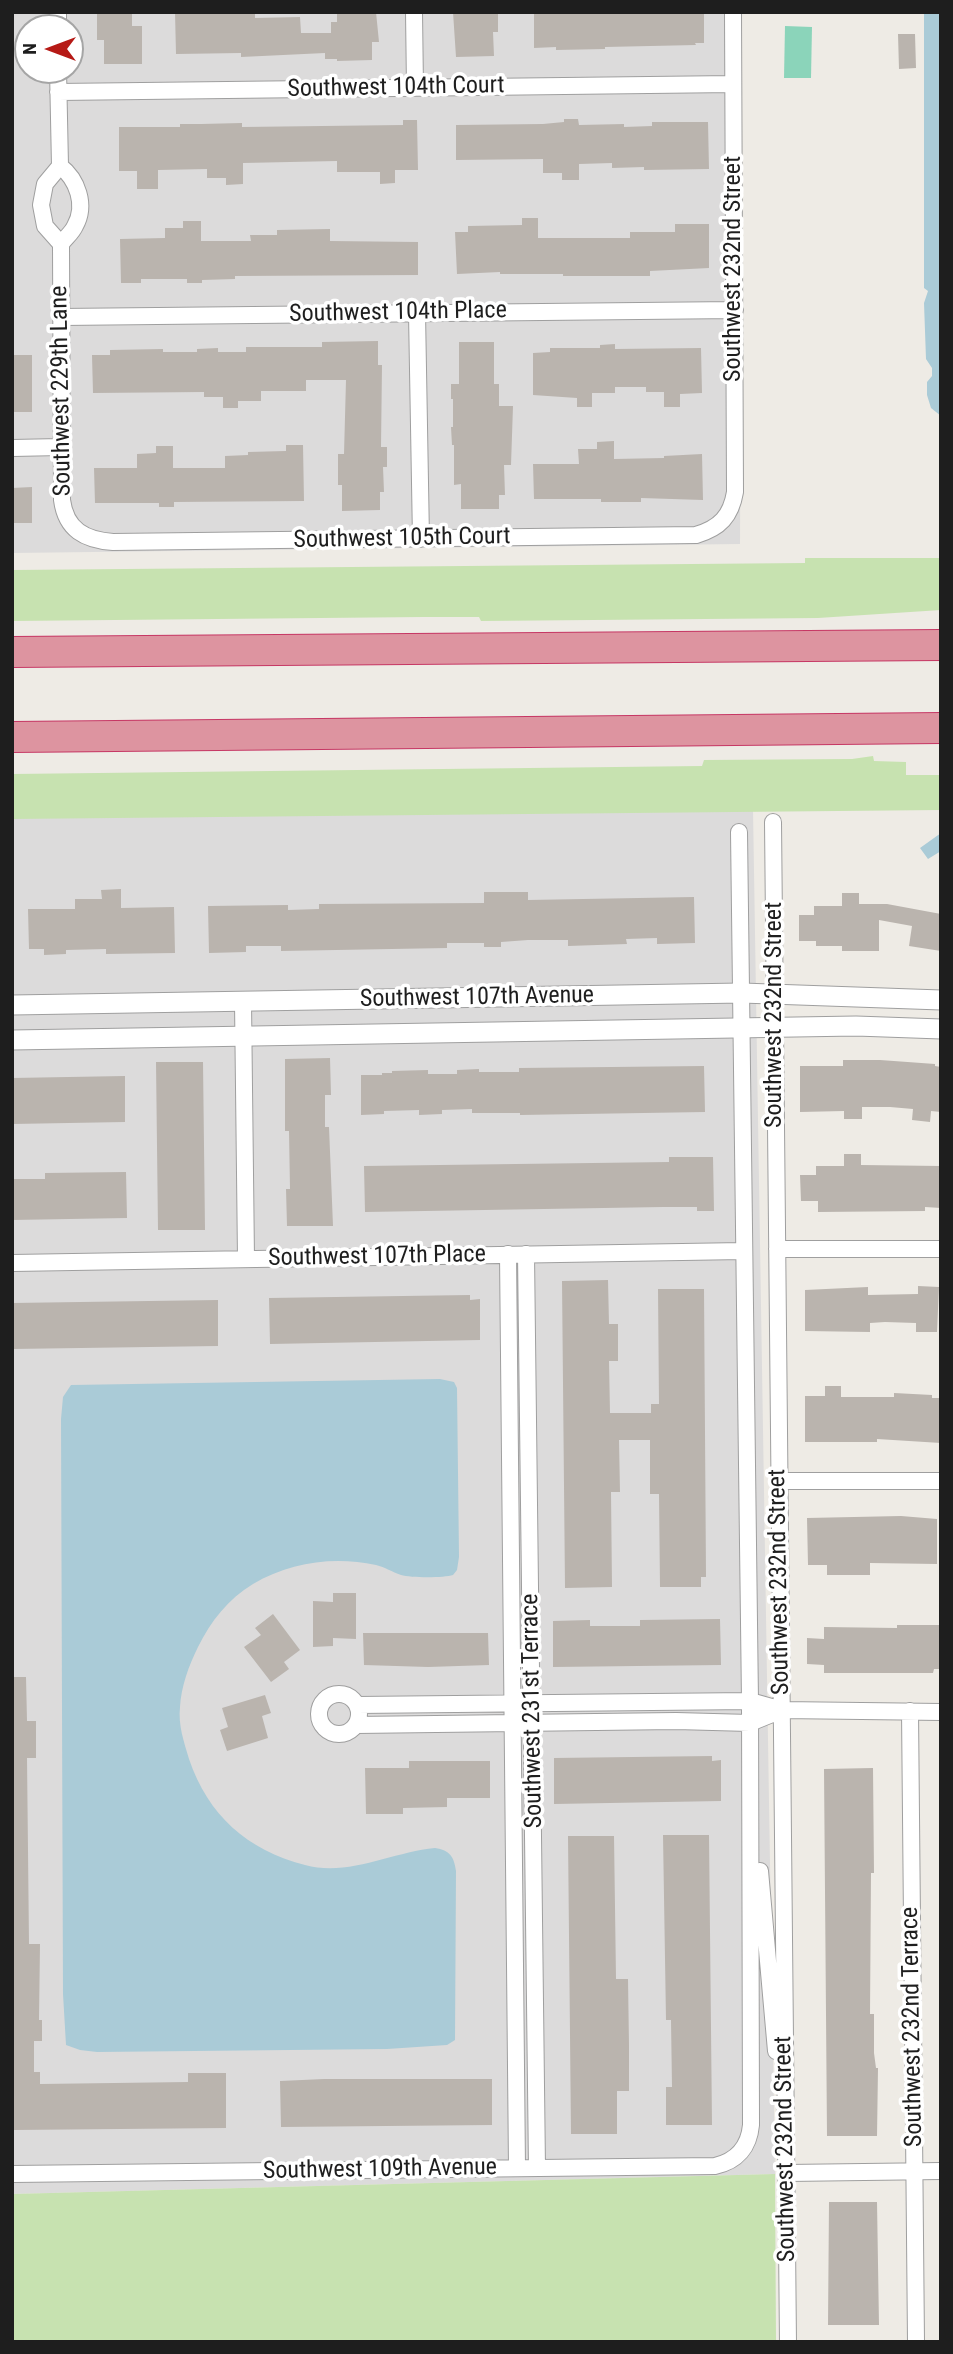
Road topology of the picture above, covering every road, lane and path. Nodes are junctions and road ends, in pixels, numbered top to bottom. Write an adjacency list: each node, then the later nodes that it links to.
1 (414, 12): 5 (street)
2 (733, 12): 4 (street, Southwest 232nd Street)
3 (58, 84): 6 (street)
4 (733, 84): 5 (street, Southwest 104th Court); 9 (street, Southwest 232nd Street)
5 (415, 88): 6 (street, Southwest 104th Court)
6 (58, 92): 7 (street)
7 (60, 166): 8 (street); 8 (street)
8 (61, 244): 11 (street, Southwest 229th Lane)
9 (735, 310): 10 (street, Southwest 104th Place); 14 (street, Southwest 232nd Street)
10 (417, 313): 11 (street, Southwest 104th Place); 16 (street)
11 (61, 317): 12 (street, Southwest 229th Lane)
12 (61, 447): 13 (street); 15 (street, Southwest 229th Lane)
13 (12, 448)
14 (724, 522): 16 (street, Southwest 105th Court)
15 (78, 533): 16 (street, Southwest 105th Court)
16 (421, 539)
17 (941, 645): 18 (highway)
18 (12, 652)
19 (941, 728): 20 (highway)
20 (12, 737)
21 (774, 822): 24 (street, Southwest 232nd Street)
22 (739, 832): 23 (street, Southwest 232nd Street)
23 (742, 993): 24 (street, Southwest 107th Avenue); 26 (street, Southwest 107th Avenue); 29 (street, Southwest 232nd Street)
24 (775, 993): 25 (street, Southwest 107th Avenue); 28 (street, Southwest 232nd Street)
25 (941, 1000)
26 (243, 1002): 27 (street, Southwest 107th Avenue); 31 (street)
27 (12, 1005)
28 (775, 1028): 29 (street, Southwest 107th Avenue); 30 (street, Southwest 107th Avenue); 33 (street, Southwest 232nd Street)
29 (742, 1029): 31 (street, Southwest 107th Avenue); 35 (street, Southwest 232nd Street)
30 (941, 1030)
31 (243, 1036): 32 (street, Southwest 107th Avenue); 38 (street)
32 (12, 1040)
33 (777, 1249): 34 (street); 40 (street, Southwest 232nd Street)
34 (941, 1249)
35 (743, 1251): 37 (street, Southwest 107th Place); 42 (street, Southwest 232nd Street)
36 (508, 1254): 37 (street, Southwest 107th Place); 38 (street, Southwest 107th Place); 44 (street, Southwest 231st Terrace)
37 (526, 1254): 45 (street, Southwest 231st Terrace)
38 (246, 1259): 39 (street, Southwest 107th Place)
39 (12, 1263)
40 (779, 1481): 41 (street); 46 (street, Southwest 232nd Street)
41 (941, 1481)
42 (750, 1701): 45 (street); 46 (street); 51 (street, Southwest 232nd Street)
43 (357, 1704): 44 (street); 52 (street); 52 (street)
44 (513, 1704): 45 (street); 49 (street, Southwest 231st Terrace)
45 (533, 1704): 50 (street, Southwest 231st Terrace)
46 (782, 1710): 47 (street); 51 (street); 54 (street, Southwest 232nd Street)
47 (910, 1711): 48 (street); 59 (street, Southwest 232nd Terrace)
48 (941, 1712)
49 (513, 1722): 50 (street); 52 (street); 56 (street, Southwest 231st Terrace)
50 (533, 1722): 51 (street); 57 (street, Southwest 231st Terrace)
51 (750, 1723): 53 (street, Southwest 232nd Street)
52 (356, 1725)
53 (750, 1769): 54 (street); 55 (street, Southwest 232nd Street)
54 (786, 2144): 60 (street, Southwest 232nd Street)
55 (744, 2150): 57 (street, Southwest 109th Avenue)
56 (517, 2168): 57 (street, Southwest 109th Avenue); 61 (street, Southwest 109th Avenue)
57 (537, 2168)
58 (941, 2171): 59 (street)
59 (914, 2172): 60 (street); 63 (street, Southwest 232nd Terrace)
60 (787, 2173): 62 (street, Southwest 232nd Street)
61 (12, 2174)
62 (788, 2342)
63 (916, 2342)

